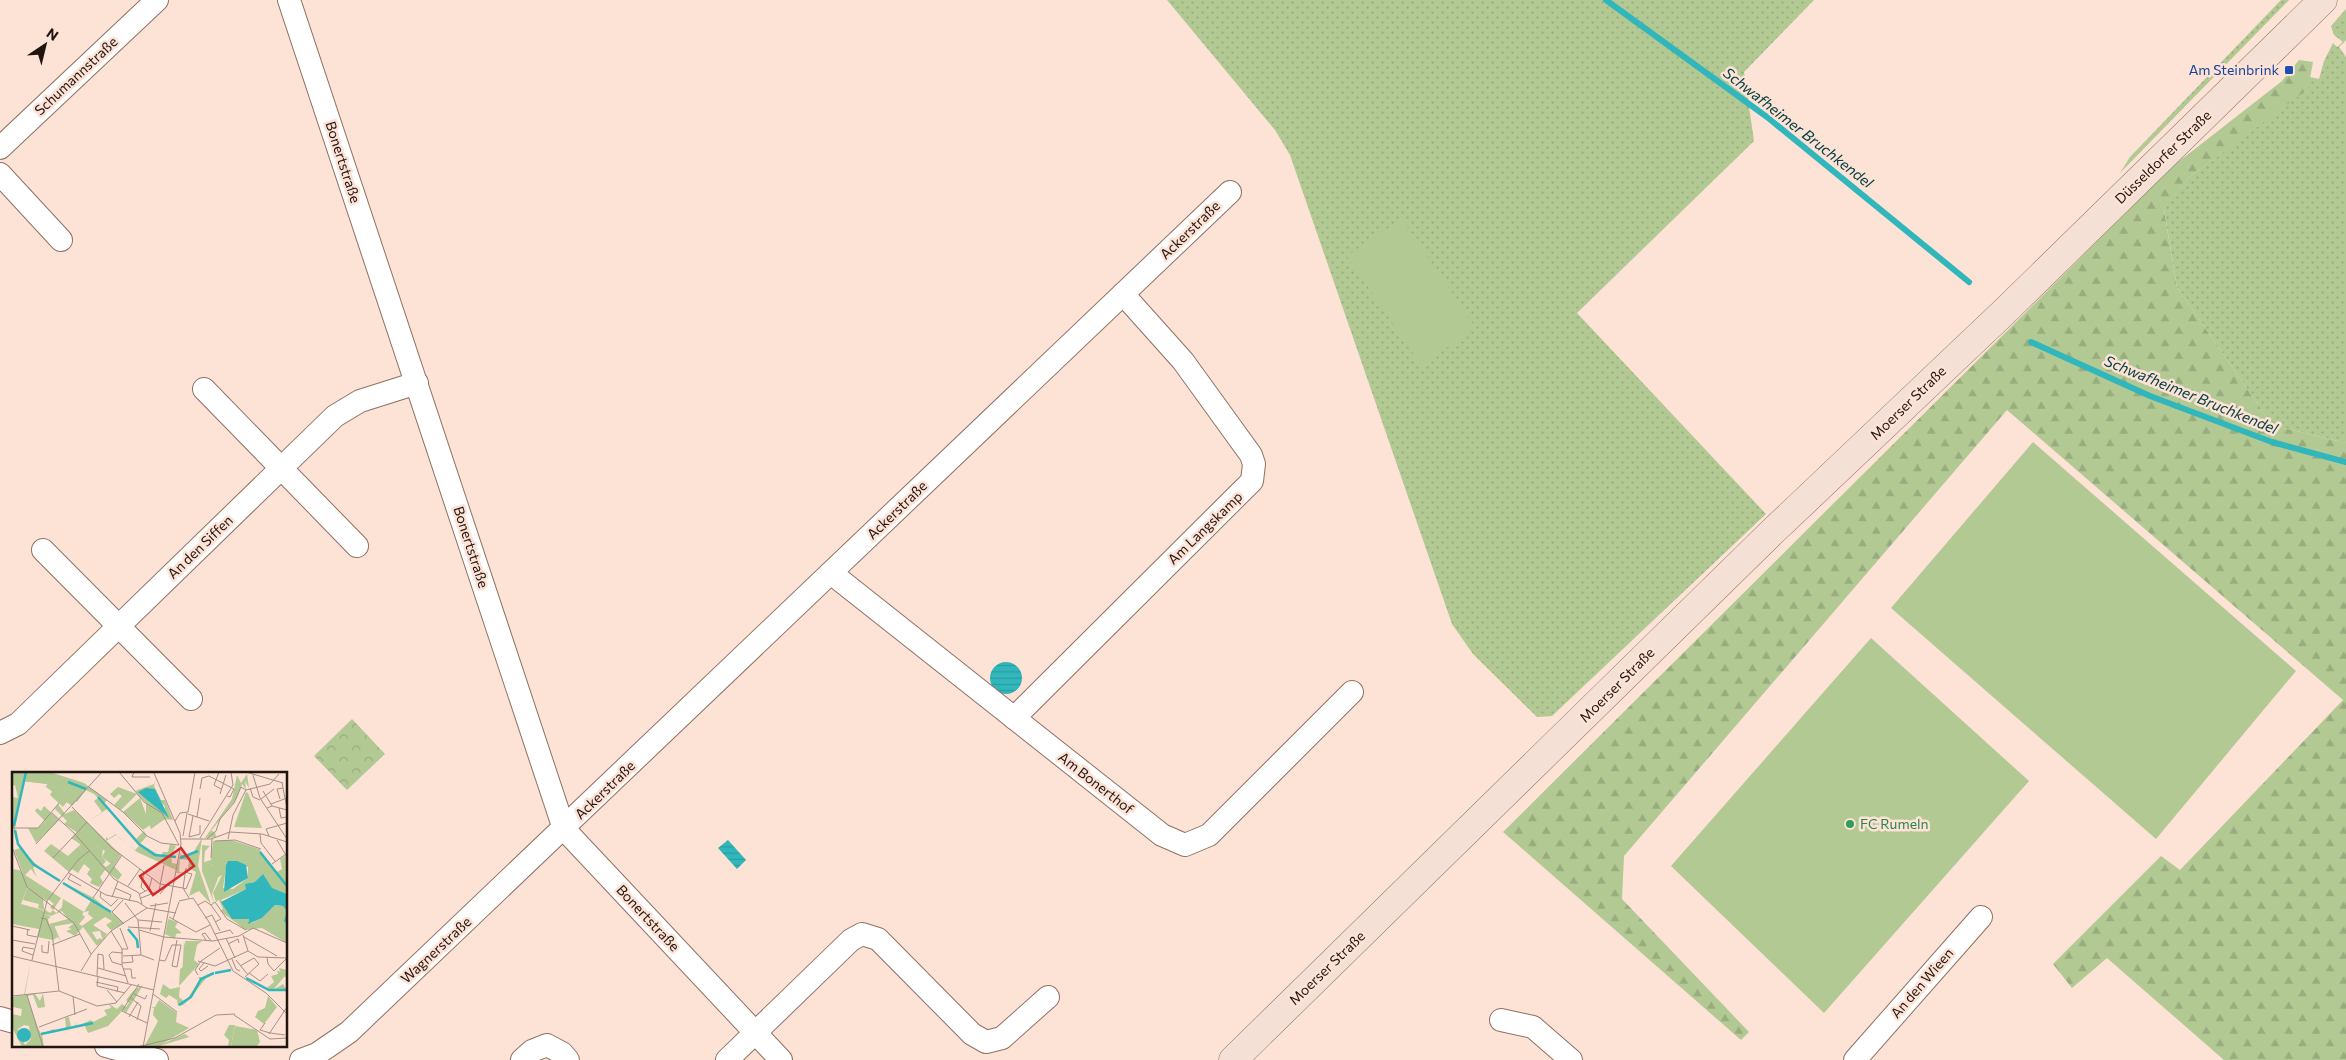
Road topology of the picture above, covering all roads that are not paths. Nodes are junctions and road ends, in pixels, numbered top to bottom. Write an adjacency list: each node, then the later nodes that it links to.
1 (289, 0): 10 (street, Bonertstraße)
2 (2323, 0): 9 (main road, Düsseldorfer Straße)
3 (152, 1): 4 (street, Schumannstraße)
4 (0, 148)
5 (0, 174): 7 (street)
6 (1230, 192): 8 (street, Ackerstraße)
7 (62, 240)
8 (1123, 294): 15 (street, Ackerstraße); 19 (street, Am Langskamp)
9 (2003, 313): 34 (main road, Moerser Straße)
10 (417, 383): 12 (street, An den Siffen); 21 (street, Bonertstraße)
11 (204, 389): 12 (street)
12 (282, 468): 13 (street); 16 (street, An den Siffen)
13 (357, 546)
14 (43, 550): 16 (street)
15 (831, 573): 19 (street, Am Bonerthof); 21 (street, Ackerstraße)
16 (118, 626): 18 (street); 20 (street, An den Siffen)
17 (1352, 692): 19 (street, Am Bonerthof)
18 (191, 699)
19 (1014, 718)
20 (0, 734)
21 (564, 829): 25 (street, Bonertstraße); 29 (street, Wagnerstraße)
22 (1981, 916): 27 (street, An den Wieen)
23 (1048, 997): 25 (street)
24 (1501, 1020): 35 (street)
25 (755, 1032): 32 (street); 33 (street, Bonertstraße)
26 (113, 1048): 28 (street)
27 (1864, 1057)
28 (157, 1060)
29 (301, 1060)
30 (522, 1060): 31 (street)
31 (568, 1060)
32 (727, 1060)
33 (781, 1060)
34 (1233, 1060)
35 (1571, 1060)

